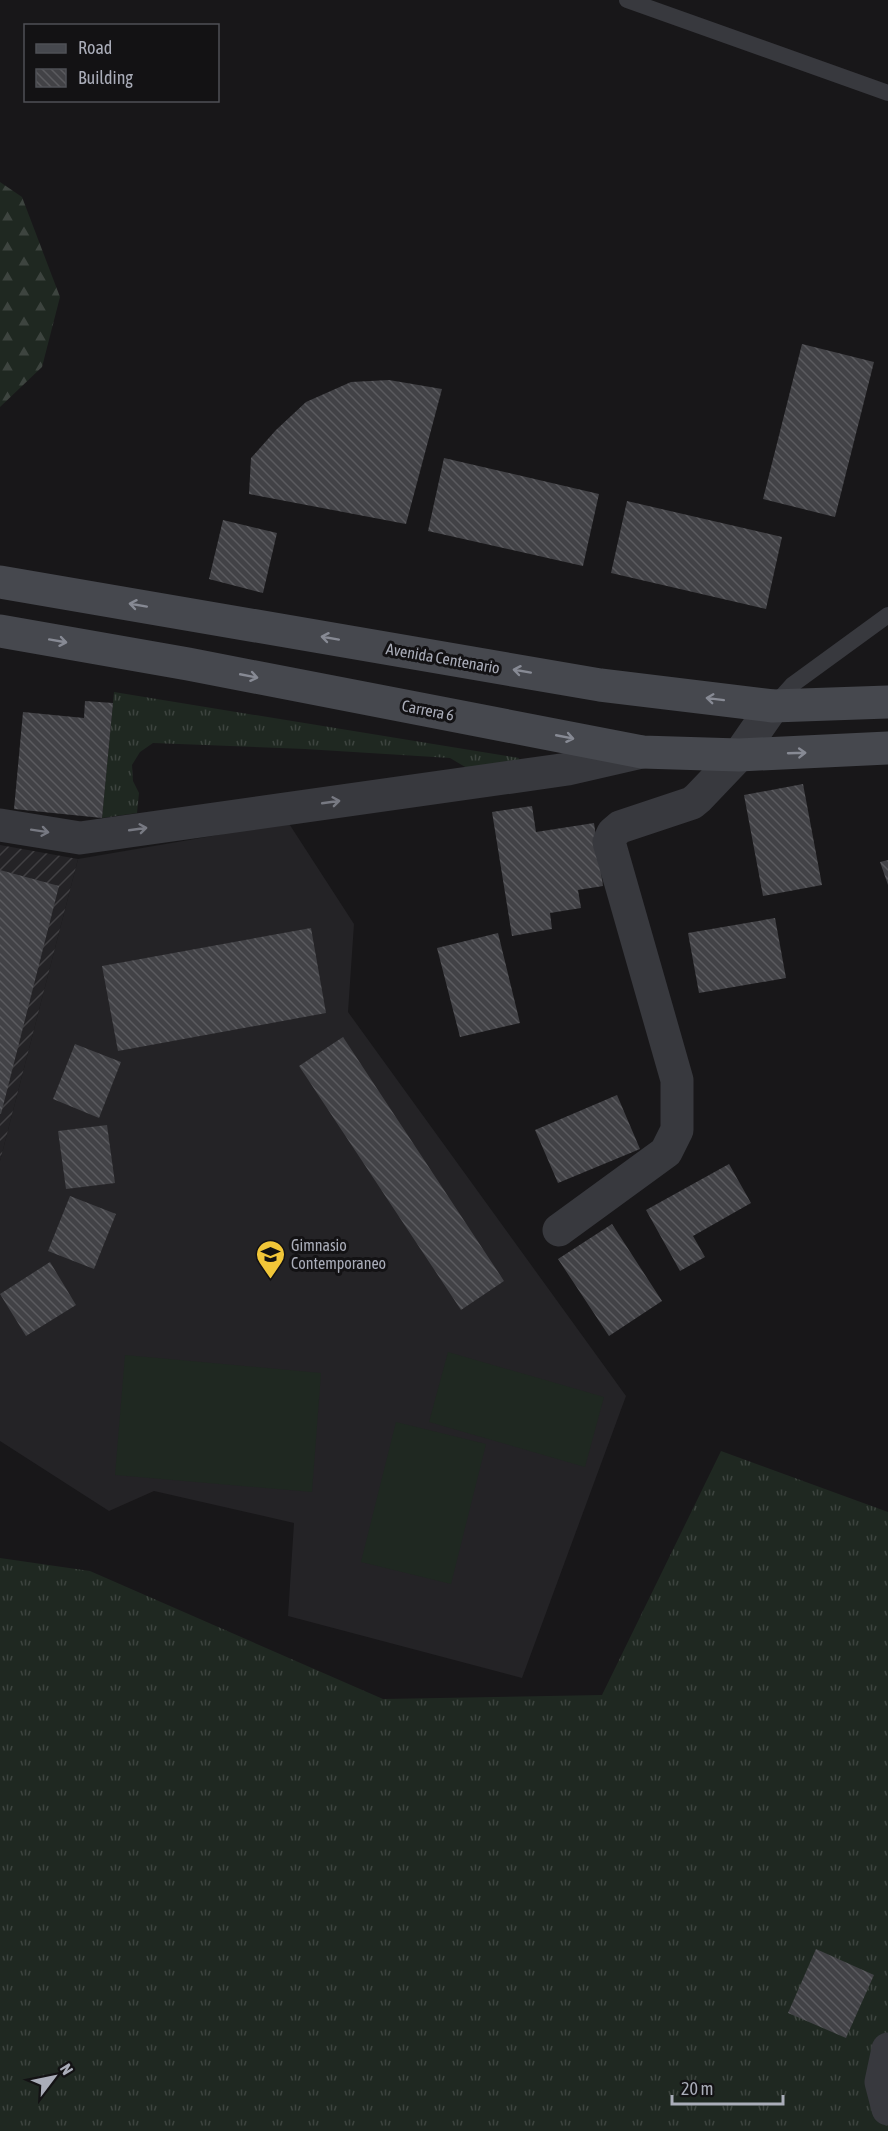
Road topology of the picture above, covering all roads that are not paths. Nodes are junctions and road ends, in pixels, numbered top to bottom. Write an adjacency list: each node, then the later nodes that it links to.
1 (627, 0): 2 (lane)
2 (888, 93)
3 (0, 582): 7 (main road, Avenida Centenario, one-way to 3)
4 (888, 615): 7 (lane)
5 (0, 631): 9 (main road, Carrera 6, one-way to 9)
6 (888, 702): 7 (main road, Avenida Centenario)
7 (773, 706): 10 (street)
8 (873, 749): 10 (main road, Carrera 6, one-way to 8)
9 (642, 752): 10 (main road, Carrera 6); 11 (street, one-way to 9)
10 (739, 755): 12 (street)
11 (0, 825)
12 (560, 1230)
13 (888, 2049): 14 (street)
14 (888, 2109)

